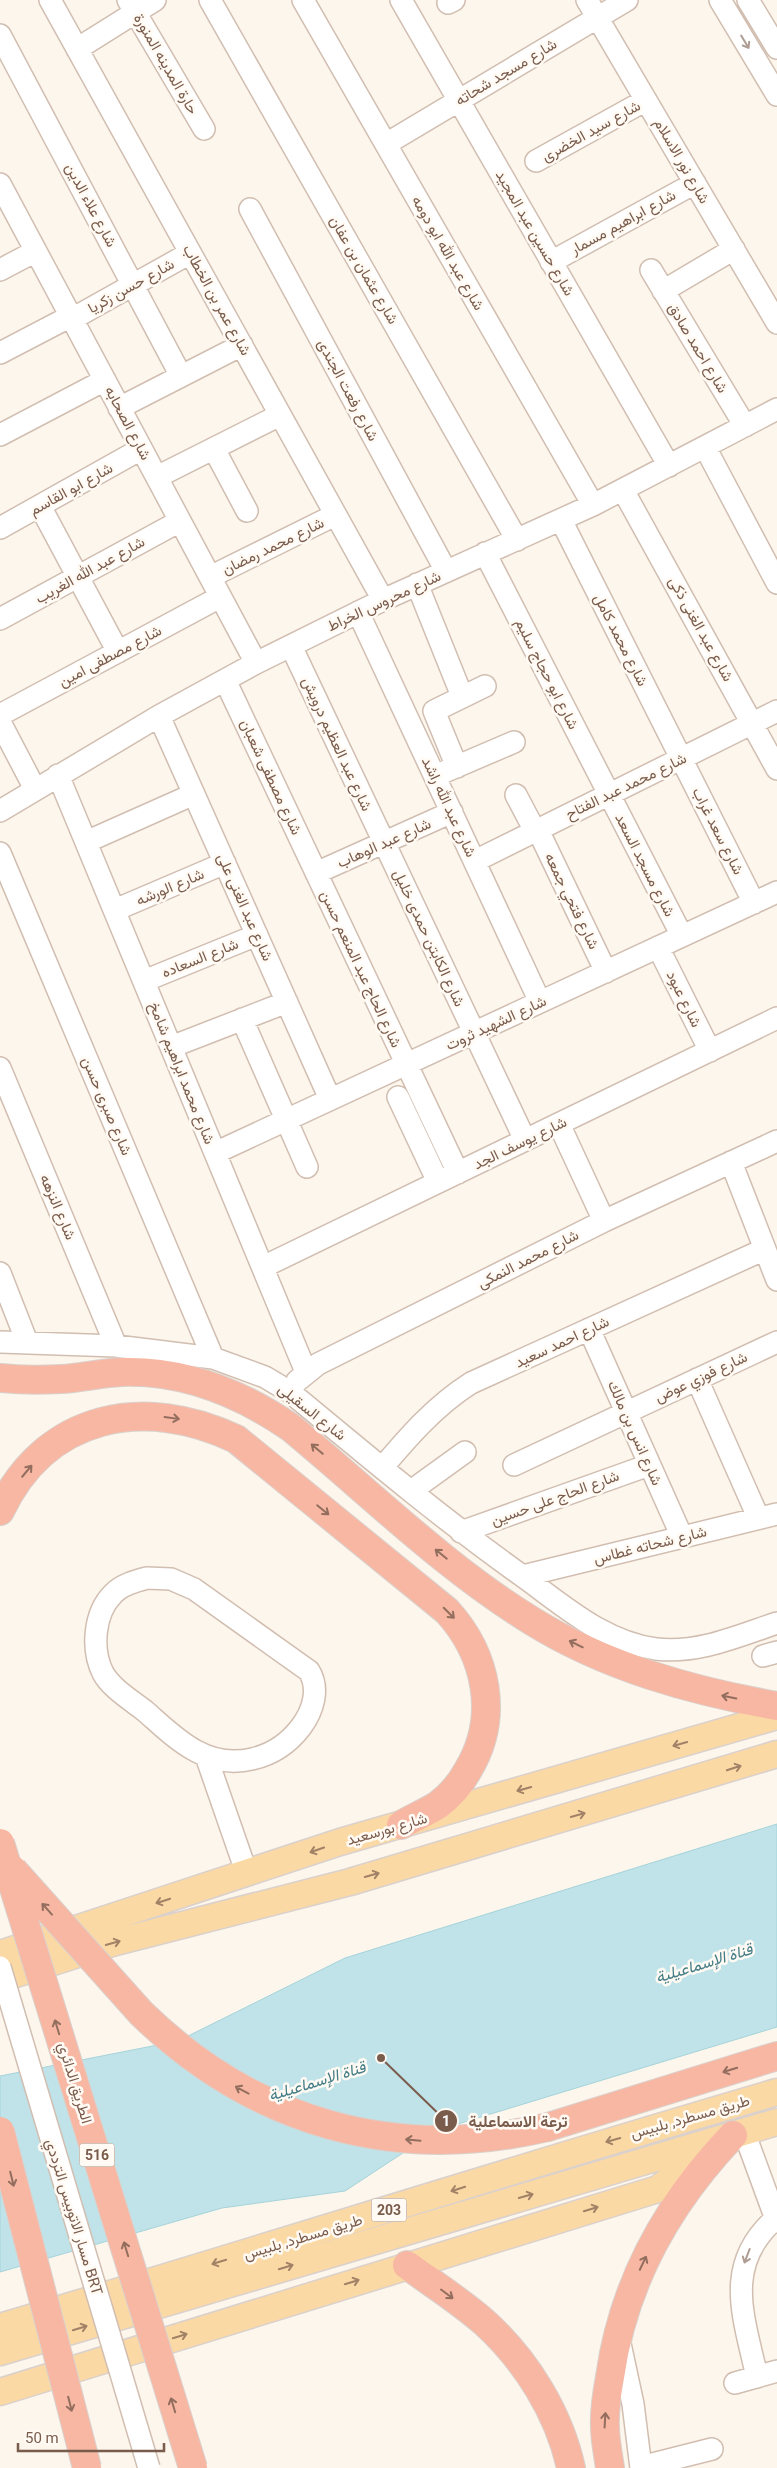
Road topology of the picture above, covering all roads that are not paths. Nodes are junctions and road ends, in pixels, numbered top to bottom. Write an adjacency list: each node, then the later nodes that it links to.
1 (50, 0): 12 (street, شارع عمر بن الخطاب)
2 (155, 0): 9 (street)
3 (210, 0): 55 (street, شارع عثمان بن عفان)
4 (303, 0): 18 (street, شارع عبد الله ابو دومه)
5 (400, 0): 15 (street, شارع حسين عبد المجيد)
6 (627, 0): 10 (street, شارع مسجد شحاته)
7 (720, 0): 14 (street, one-way to 14)
8 (748, 0): 13 (street)
9 (131, 6): 12 (street); 17 (street, حارة المدينه المنورة)
10 (592, 9): 15 (street, شارع مسجد شحاته); 16 (street, شارع نور الاسلام)
11 (0, 35): 29 (street, شارع علاء الدين)
12 (77, 48): 25 (street, شارع عمر بن الخطاب)
13 (777, 48)
14 (777, 95)
15 (458, 100): 18 (street, شارع مسجد شحاته); 26 (street, شارع حسين عبد المجيد)
16 (646, 100): 19 (street, شارع سيد الخضرى); 20 (street, شارع نور الاسلام)
17 (204, 129)
18 (386, 144): 48 (street, شارع عبد الله ابو دومه)
19 (536, 161)
20 (695, 182): 23 (street, شارع نور الاسلام); 26 (street, شارع ابراهيم مسمار)
21 (0, 184): 24 (street, شارع الصحابه)
22 (250, 209): 58 (street, شارع رفعت الجندى)
23 (734, 249): 30 (street); 32 (street, شارع نور الاسلام)
24 (36, 251): 27 (street); 31 (street, شارع الصحابه)
25 (190, 252): 29 (street, شارع حسن زكريا); 33 (street, شارع عمر بن الخطاب)
26 (551, 262): 45 (street, شارع حسين عبد المجيد)
27 (0, 270)
28 (651, 270): 30 (street, شارع احمد صادق)
29 (133, 285): 31 (street, شارع حسن زكريا); 35 (street, شارع علاء الدين)
30 (663, 291): 40 (street, شارع احمد صادق)
31 (71, 318): 34 (street, شارع حسن زكريا); 36 (street, شارع الصحابه)
32 (777, 323)
33 (242, 345): 35 (street); 39 (street, شارع عمر بن الخطاب)
34 (0, 353)
35 (182, 376): 37 (street)
36 (105, 380): 37 (street, شارع الصحابه); 41 (street)
37 (120, 408): 43 (street, شارع الصحابه)
38 (777, 409): 40 (street, شارع محروس الخراط)
39 (280, 416): 44 (street); 51 (street, شارع عمر بن الخطاب)
40 (745, 426): 42 (street, شارع محروس الخراط)
41 (0, 435)
42 (705, 447): 45 (street, شارع محروس الخراط); 57 (street)
43 (141, 449): 46 (street, شارع الصحابه); 49 (street, شارع ابو القاسم)
44 (214, 449): 46 (street); 50 (street)
45 (669, 466): 47 (street, شارع محروس الخراط)
46 (157, 477): 53 (street, شارع الصحابه)
47 (624, 490): 48 (street, شارع محروس الخراط); 77 (street, شارع عبد الغنى ذكى)
48 (593, 505): 52 (street, شارع محروس الخراط)
49 (40, 506): 54 (street, شارع ابو القاسم); 59 (street)
50 (247, 511)
51 (336, 515): 60 (street, شارع محمد رمضان); 64 (street, شارع عمر بن الخطاب)
52 (561, 520): 55 (street, شارع محروس الخراط); 79 (street, شارع محمد كامل)
53 (180, 521): 59 (street, شارع عبد الله الغريب); 60 (street, شارع الصحابه)
54 (0, 528)
55 (517, 540): 56 (street, شارع محروس الخراط)
56 (485, 553): 58 (street, شارع محروس الخراط); 86 (street, شارع ابو حجاج سليم)
57 (771, 558): 62 (street)
58 (446, 571): 61 (street, شارع محروس الخراط)
59 (78, 577): 66 (street, شارع عبد الله الغريب); 68 (street)
60 (210, 577): 63 (street, شارع الصحابه)
61 (417, 584): 64 (street, شارع محروس الخراط); 72 (street)
62 (777, 584)
63 (220, 597): 68 (street, شارع مصطفى امين); 69 (street, شارع الصحابه)
64 (382, 600): 65 (street, شارع محروس الخراط)
65 (358, 612): 67 (street, شارع محروس الخراط); 83 (street, شارع عبد الله راشد)
66 (0, 619)
67 (291, 646): 69 (street, شارع محروس الخراط); 92 (street, شارع عبد العظيم درويش)
68 (118, 652): 74 (street, شارع مصطفى امين)
69 (256, 663): 70 (street, شارع محروس الخراط)
70 (225, 680): 75 (street, شارع محروس الخراط); 96 (street, شارع مصطفى شعبان)
71 (486, 686): 72 (street)
72 (462, 696): 80 (street)
73 (777, 711): 77 (street, شارع محمد عبد الفتاح)
74 (0, 715)
75 (159, 716): 82 (street, شارع محروس الخراط); 85 (street, شارع عبد الغنى على)
76 (0, 722): 84 (street)
77 (753, 723): 79 (street, شارع محمد عبد الفتاح); 81 (street, شارع عبد الغنى ذكى)
78 (514, 742): 80 (street)
79 (681, 759): 86 (street, شارع محمد عبد الفتاح); 98 (street, شارع سعد غراب)
80 (457, 767): 83 (street)
81 (777, 769)
82 (58, 775): 84 (street, شارع محروس الخراط); 91 (street, شارع محمد ابراهيم شامخ)
83 (435, 776): 89 (street, شارع عبد الله راشد)
84 (35, 789): 88 (street, شارع محروس الخراط)
85 (194, 794): 91 (street); 95 (street, شارع عبد الغنى على)
86 (609, 794): 90 (street, شارع محمد عبد الفتاح); 101 (street, شارع مسجد السعد)
87 (516, 795): 90 (street, شارع فتحي جمعه)
88 (0, 811)
89 (452, 812): 92 (street, شارع عبد الوهاب); 94 (street, شارع عبد الله راشد)
90 (536, 831): 94 (street, شارع محمد عبد الفتاح); 103 (street, شارع فتحي جمعه)
91 (86, 842): 99 (street, شارع محمد ابراهيم شامخ)
92 (384, 843): 96 (street, شارع عبد الوهاب); 109 (street, شارع الكابتن حمدى خليل)
93 (0, 853): 135 (street, شارع صبرى حسن)
94 (475, 861): 106 (street, شارع عبد الله راشد)
95 (225, 863): 99 (street, شارع الورشه); 100 (street, شارع عبد الغنى على)
96 (316, 874): 112 (street, شارع الحاج عبد المنعم حسن)
97 (777, 892): 98 (street, شارع الشهيد ثروت)
98 (754, 903): 101 (street, شارع الشهيد ثروت)
99 (115, 910): 104 (street, شارع محمد ابراهيم شامخ)
100 (257, 935): 104 (street, شارع السعاده); 105 (street, شارع عبد الغنى على)
101 (682, 936): 102 (street, شارع الشهيد ثروت)
102 (658, 948): 103 (street, شارع الشهيد ثروت); 111 (street, شارع عبود)
103 (606, 972): 106 (street, شارع الشهيد ثروت)
104 (144, 981): 110 (street, شارع محمد ابراهيم شامخ)
105 (286, 1002): 108 (street); 115 (street, شارع عبد الغنى على)
106 (540, 1002): 109 (street, شارع الشهيد ثروت)
107 (777, 1018): 111 (street, شارع يوسف الجد)
108 (242, 1019): 110 (street); 116 (street)
109 (474, 1033): 112 (street, شارع الشهيد ثروت); 118 (street, شارع الكابتن حمدى خليل)
110 (171, 1047): 120 (street, شارع محمد ابراهيم شامخ)
111 (710, 1051): 117 (street, شارع يوسف الجد)
112 (406, 1064): 115 (street, شارع الشهيد ثروت); 123 (street, شارع الحاج عبد المنعم حسن)
113 (0, 1068): 134 (street, شارع النزهه)
114 (398, 1097): 124 (street)
115 (330, 1100): 116 (street, شارع الشهيد ثروت)
116 (286, 1120): 120 (street, شارع الشهيد ثروت); 122 (street)
117 (559, 1124): 118 (street, شارع يوسف الجد); 125 (street)
118 (525, 1140): 123 (street, شارع يوسف الجد)
119 (777, 1141): 121 (street, شارع محمد النمكى)
120 (215, 1153): 127 (street, شارع محمد ابراهيم شامخ)
121 (731, 1162): 125 (street, شارع محمد النمكى); 126 (street)
122 (307, 1167)
123 (458, 1173): 124 (street, شارع يوسف الجد)
124 (438, 1182): 127 (street, شارع يوسف الجد)
125 (604, 1221): 136 (street, شارع محمد النمكى)
126 (765, 1249): 129 (street); 130 (street, شارع احمد سعيد)
127 (262, 1267): 136 (street, شارع محمد ابراهيم شامخ)
128 (0, 1273): 132 (street)
129 (777, 1280)
130 (589, 1329): 140 (street, شارع انس بن مالك); 144 (street, شارع احمد سعيد)
131 (0, 1342): 132 (street, شارع السقيلى)
132 (27, 1342): 134 (street, شارع السقيلى)
133 (777, 1342): 138 (street, شارع فوزي عوض)
134 (116, 1346): 135 (street, شارع السقيلى)
135 (213, 1358): 139 (street, شارع السقيلى)
136 (306, 1372): 139 (street, شارع محمد النمكى)
137 (0, 1378): 152 (highway, one-way to 137)
138 (697, 1379): 140 (street, شارع فوزي عوض); 147 (street)
139 (290, 1392): 144 (street, شارع السقيلى)
140 (626, 1412): 142 (street, شارع فوزي عوض); 143 (street, شارع انس بن مالك)
141 (465, 1452): 145 (street)
142 (514, 1465)
143 (649, 1465): 148 (street, شارع الحاج على حسين); 149 (street, شارع انس بن مالك)
144 (382, 1468): 145 (street, شارع السقيلى)
145 (411, 1491): 148 (street, شارع السقيلى)
146 (0, 1511): 156 (highway, one-way to 156)
147 (768, 1516): 149 (street, شارع شحاته غطاس)
148 (461, 1532): 150 (street, شارع السقيلى)
149 (682, 1538): 150 (street, شارع شحاته غطاس)
150 (523, 1576): 151 (street, شارع السقيلى)
151 (777, 1623)
152 (777, 1706)
153 (777, 1716): 156 (main road, شارع بورسعيد, one-way to 156)
154 (777, 1754): 159 (main road, one-way to 154)
155 (206, 1756): 155 (street); 158 (street)
156 (401, 1825): 158 (main road, شارع بورسعيد, one-way to 158)
157 (4, 1853): 163 (highway, one-way to 157, bridge); 180 (highway, الطريق الدائري / 516, one-way to 157, bridge)
158 (247, 1874): 159 (main road); 160 (main road, شارع بورسعيد, one-way to 160)
159 (256, 1906): 162 (main road, one-way to 159)
160 (0, 1954)
161 (0, 1967): 179 (street, مسار الاتوبيس الترددي BRT, bridge)
162 (0, 1979)
163 (777, 2056)
164 (777, 2092): 171 (main road, طريق مسطرد, بلبيس / 203, one-way to 171)
165 (777, 2122): 167 (main road, طريق مسطرد, بلبيس / 203)
166 (0, 2131): 178 (highway, one-way to 178, bridge)
167 (738, 2133): 168 (main road, طريق مسطرد, بلبيس / 203); 169 (street); 172 (highway, one-way to 167)
168 (700, 2145): 170 (main road, one-way to 168); 173 (main road, طريق مسطرد, بلبيس / 203, one-way to 168)
169 (776, 2220): 174 (street, one-way to 174)
170 (407, 2265): 176 (main road, one-way to 170); 181 (highway, one-way to 181)
171 (0, 2327)
172 (618, 2334): 182 (highway, one-way to 172); 183 (street)
173 (0, 2352)
174 (767, 2374): 175 (street)
175 (735, 2383)
176 (0, 2392)
177 (712, 2450): 183 (street)
178 (87, 2468)
179 (149, 2468)
180 (193, 2468)
181 (571, 2468)
182 (610, 2468)
183 (641, 2468)

